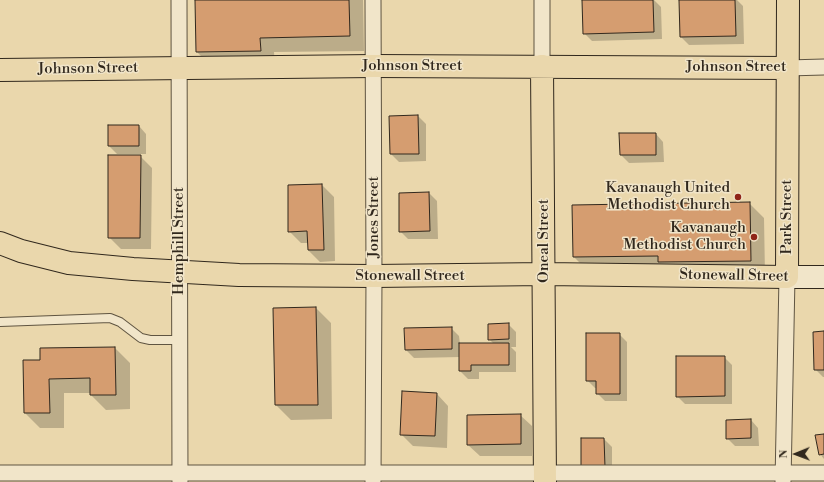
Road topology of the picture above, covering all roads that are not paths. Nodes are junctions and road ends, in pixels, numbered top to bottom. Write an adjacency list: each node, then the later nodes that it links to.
1 (179, 0): 7 (street, Hemphill Street)
2 (373, 0): 5 (street, Jones Street)
3 (542, 0): 6 (street, Oneal Street)
4 (788, 0): 9 (main road, Park Street)
5 (374, 66): 6 (main road, Johnson Street); 7 (main road, Johnson Street); 14 (street, Jones Street)
6 (542, 66): 9 (main road, Johnson Street); 13 (main road, Oneal Street)
7 (179, 67): 10 (main road, Johnson Street); 12 (street, Hemphill Street)
8 (824, 67): 9 (street, Johnson Street)
9 (788, 68): 15 (main road, Park Street)
10 (0, 70)
11 (0, 243): 12 (main road, Stonewall Street)
12 (179, 272): 14 (main road, Stonewall Street); 18 (street, Hemphill Street)
13 (544, 274): 14 (main road, Stonewall Street); 15 (main road, Stonewall Street); 23 (main road, Oneal Street)
14 (374, 276): 22 (street, Jones Street)
15 (787, 277): 16 (street, Stonewall Street); 24 (street, Park Street)
16 (824, 277)
17 (0, 322): 18 (lane)
18 (179, 340): 21 (street, Hemphill Street)
19 (0, 473): 21 (street)
20 (824, 473): 24 (street)
21 (180, 477): 22 (street)
22 (373, 477): 23 (street)
23 (545, 477): 24 (street)
24 (783, 478)

